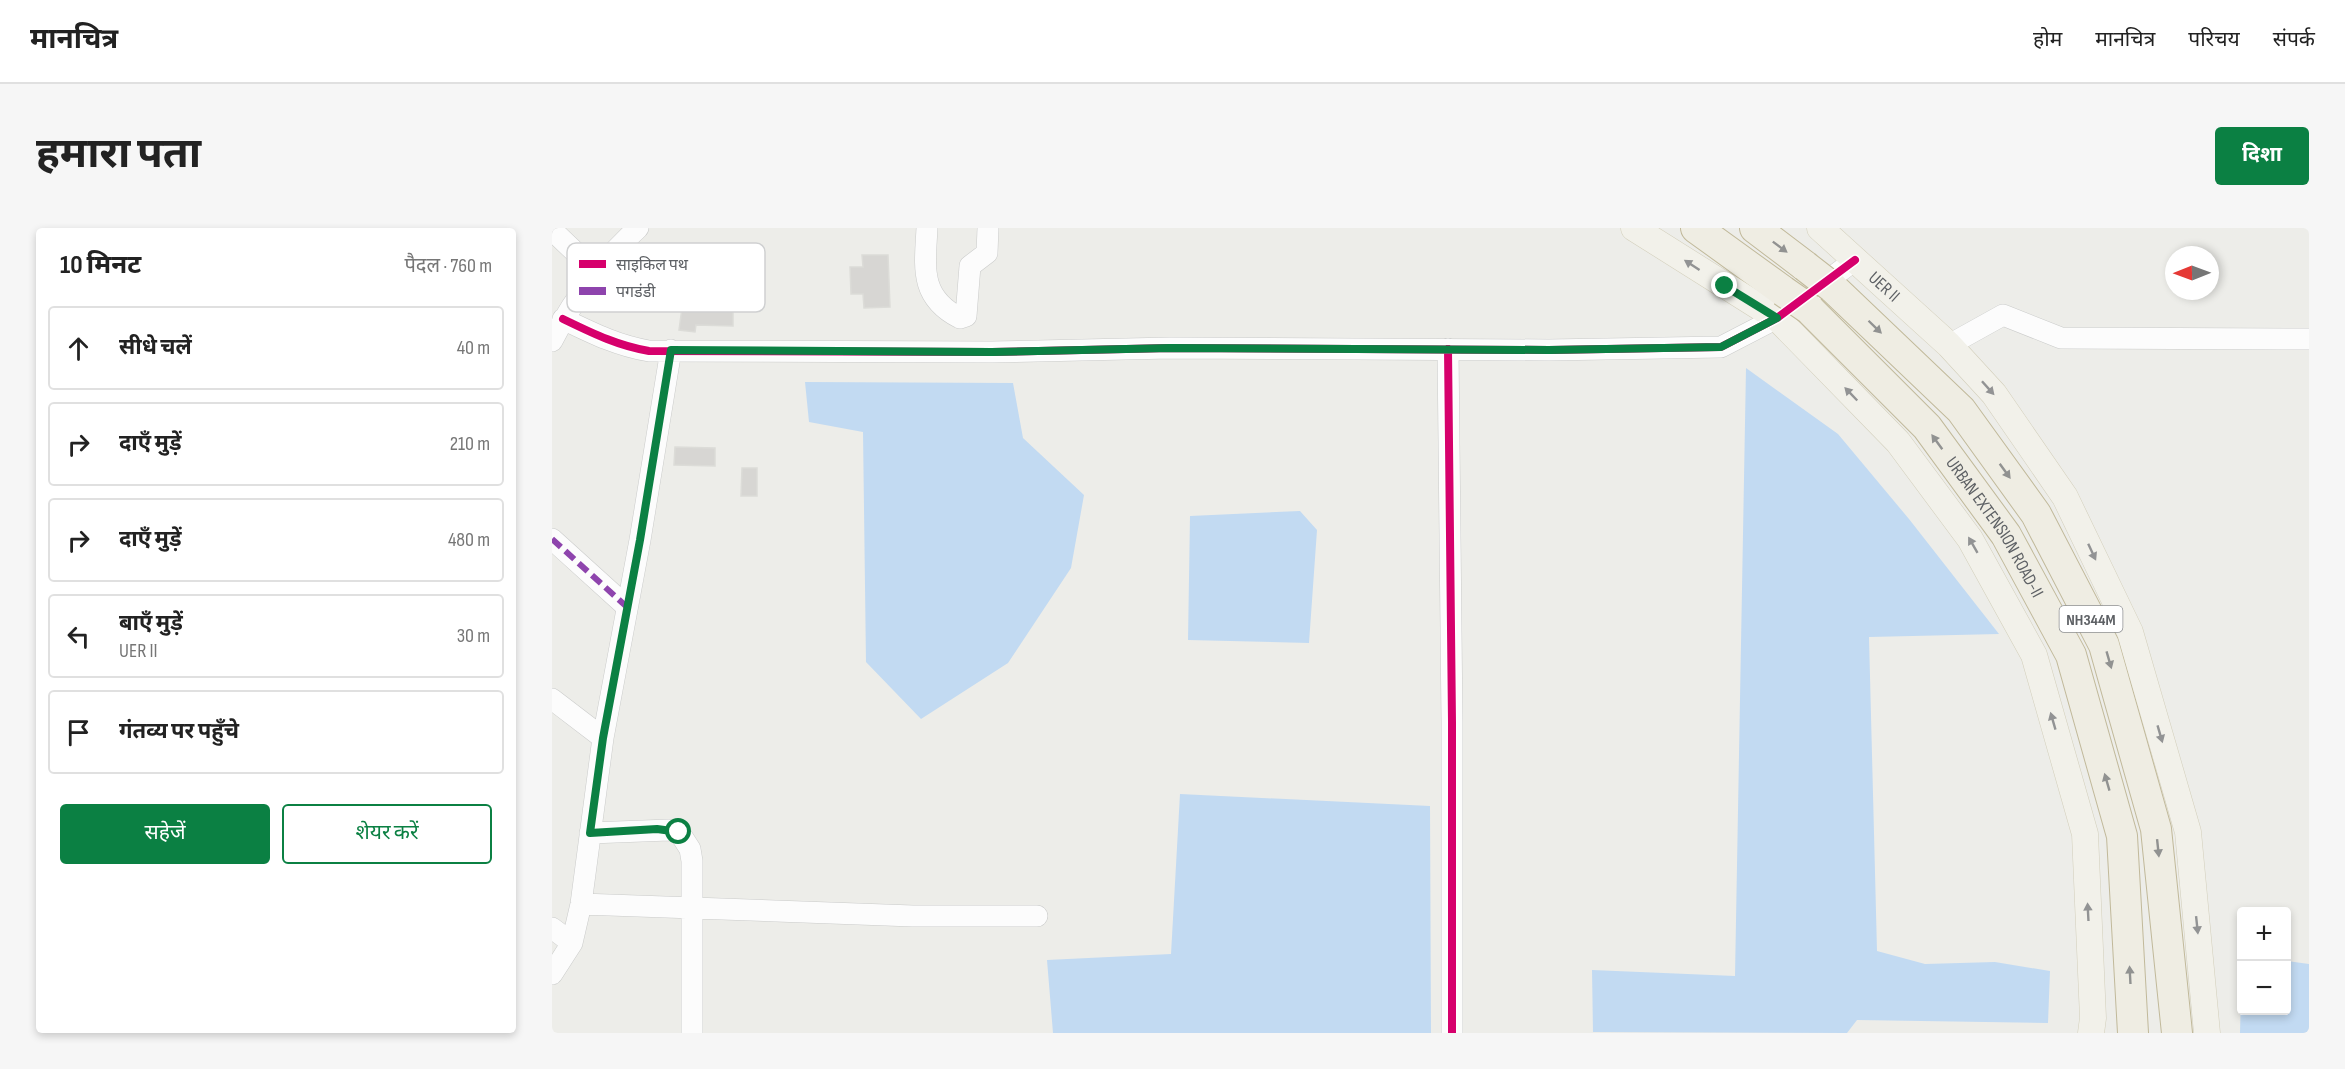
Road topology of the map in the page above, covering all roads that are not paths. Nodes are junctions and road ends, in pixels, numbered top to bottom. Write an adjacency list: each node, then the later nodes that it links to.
1 (638, 228): 9 (street)
2 (927, 228): 15 (street)
3 (988, 228): 15 (street)
4 (1634, 228): 13 (main road, one-way to 4)
5 (1696, 228): 13 (highway, URBAN EXTENSION ROAD-II / NH344M)
6 (1755, 228): 12 (highway, URBAN EXTENSION ROAD-II / NH344M, one-way to 12)
7 (1820, 228): 11 (main road, UER II)
8 (552, 230): 10 (street)
9 (623, 243)
10 (567, 244)
11 (1856, 260): 12 (street); 19 (main road, UER II)
12 (1821, 278): 13 (street); 38 (highway, URBAN EXTENSION ROAD-II / NH344M, one-way to 38)
13 (1792, 305): 20 (street); 36 (main road, one-way to 13); 37 (highway, URBAN EXTENSION ROAD-II / NH344M, one-way to 13)
14 (568, 312): 16 (street)
15 (960, 318): 22 (street)
16 (563, 320): 18 (street); 21 (street)
17 (2309, 339): 19 (street)
18 (552, 341)
19 (1949, 345): 39 (main road, UER II, one-way to 39)
20 (1448, 349): 22 (street); 35 (street)
21 (671, 350): 22 (street); 24 (street)
22 (960, 351)
23 (552, 539): 24 (street)
24 (627, 608): 26 (street)
25 (552, 699): 26 (street)
26 (603, 738): 27 (street)
27 (590, 833): 28 (street); 29 (street)
28 (580, 904): 29 (street); 32 (street)
29 (694, 909): 30 (street); 34 (street)
30 (1037, 916)
31 (552, 928): 32 (street)
32 (572, 943): 33 (street)
33 (552, 974)
34 (692, 1033)
35 (1452, 1033)
36 (2091, 1033)
37 (2133, 1033)
38 (2177, 1033)
39 (2207, 1033)

